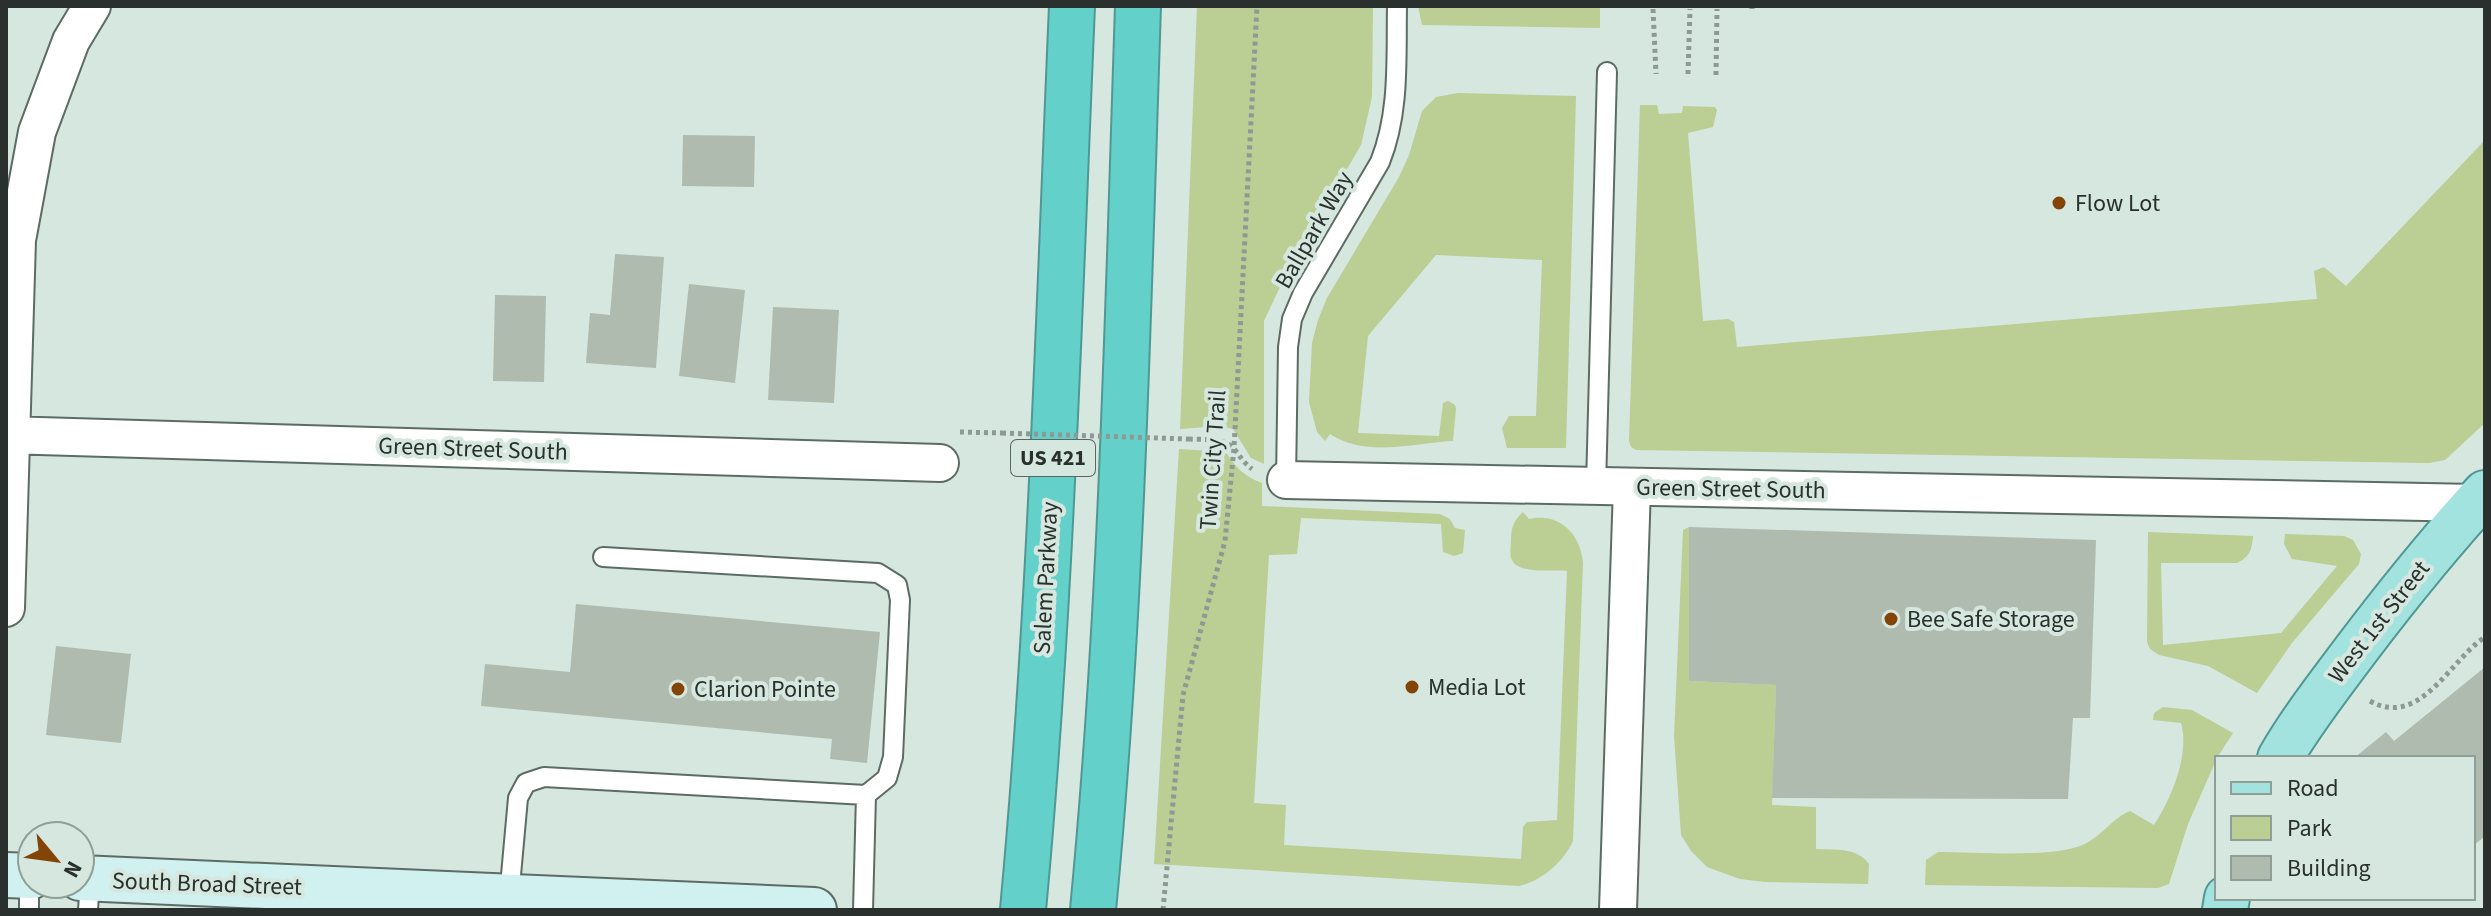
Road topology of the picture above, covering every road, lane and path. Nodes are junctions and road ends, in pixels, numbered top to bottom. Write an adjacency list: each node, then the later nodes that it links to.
1 (92, 6): 14 (street)
2 (1072, 6): 32 (highway, Salem Parkway / US 421)
3 (1138, 6): 33 (highway, US 421)
4 (1257, 6): 15 (path, Twin City Trail)
5 (1397, 6): 17 (lane, Ballpark Way)
6 (1653, 9): 10 (path)
7 (1690, 9): 11 (path)
8 (1717, 9): 12 (path)
9 (1607, 72): 18 (lane)
10 (1656, 74)
11 (1688, 74)
12 (1716, 75)
13 (1002, 433): 15 (path, bridge)
14 (9, 435): 16 (street, Green Street South); 22 (street)
15 (1234, 448): 17 (path); 34 (path, Twin City Trail)
16 (940, 463)
17 (1286, 480): 18 (street, Green Street South)
18 (1596, 486): 19 (street, Green Street South)
19 (1632, 487): 20 (street, Green Street South); 35 (street)
20 (2480, 498): 25 (main road, West 1st Street)
21 (603, 557): 26 (lane)
22 (6, 608)
23 (2485, 637): 24 (path)
24 (2370, 701)
25 (2281, 756)
26 (866, 795): 28 (lane); 31 (lane)
27 (96, 889): 29 (street, South Broad Street)
28 (509, 897): 29 (street, South Broad Street); 30 (street, South Broad Street)
29 (336, 900)
30 (814, 910)
31 (863, 910)
32 (1023, 910)
33 (1093, 910)
34 (1163, 910)
35 (1618, 910)

